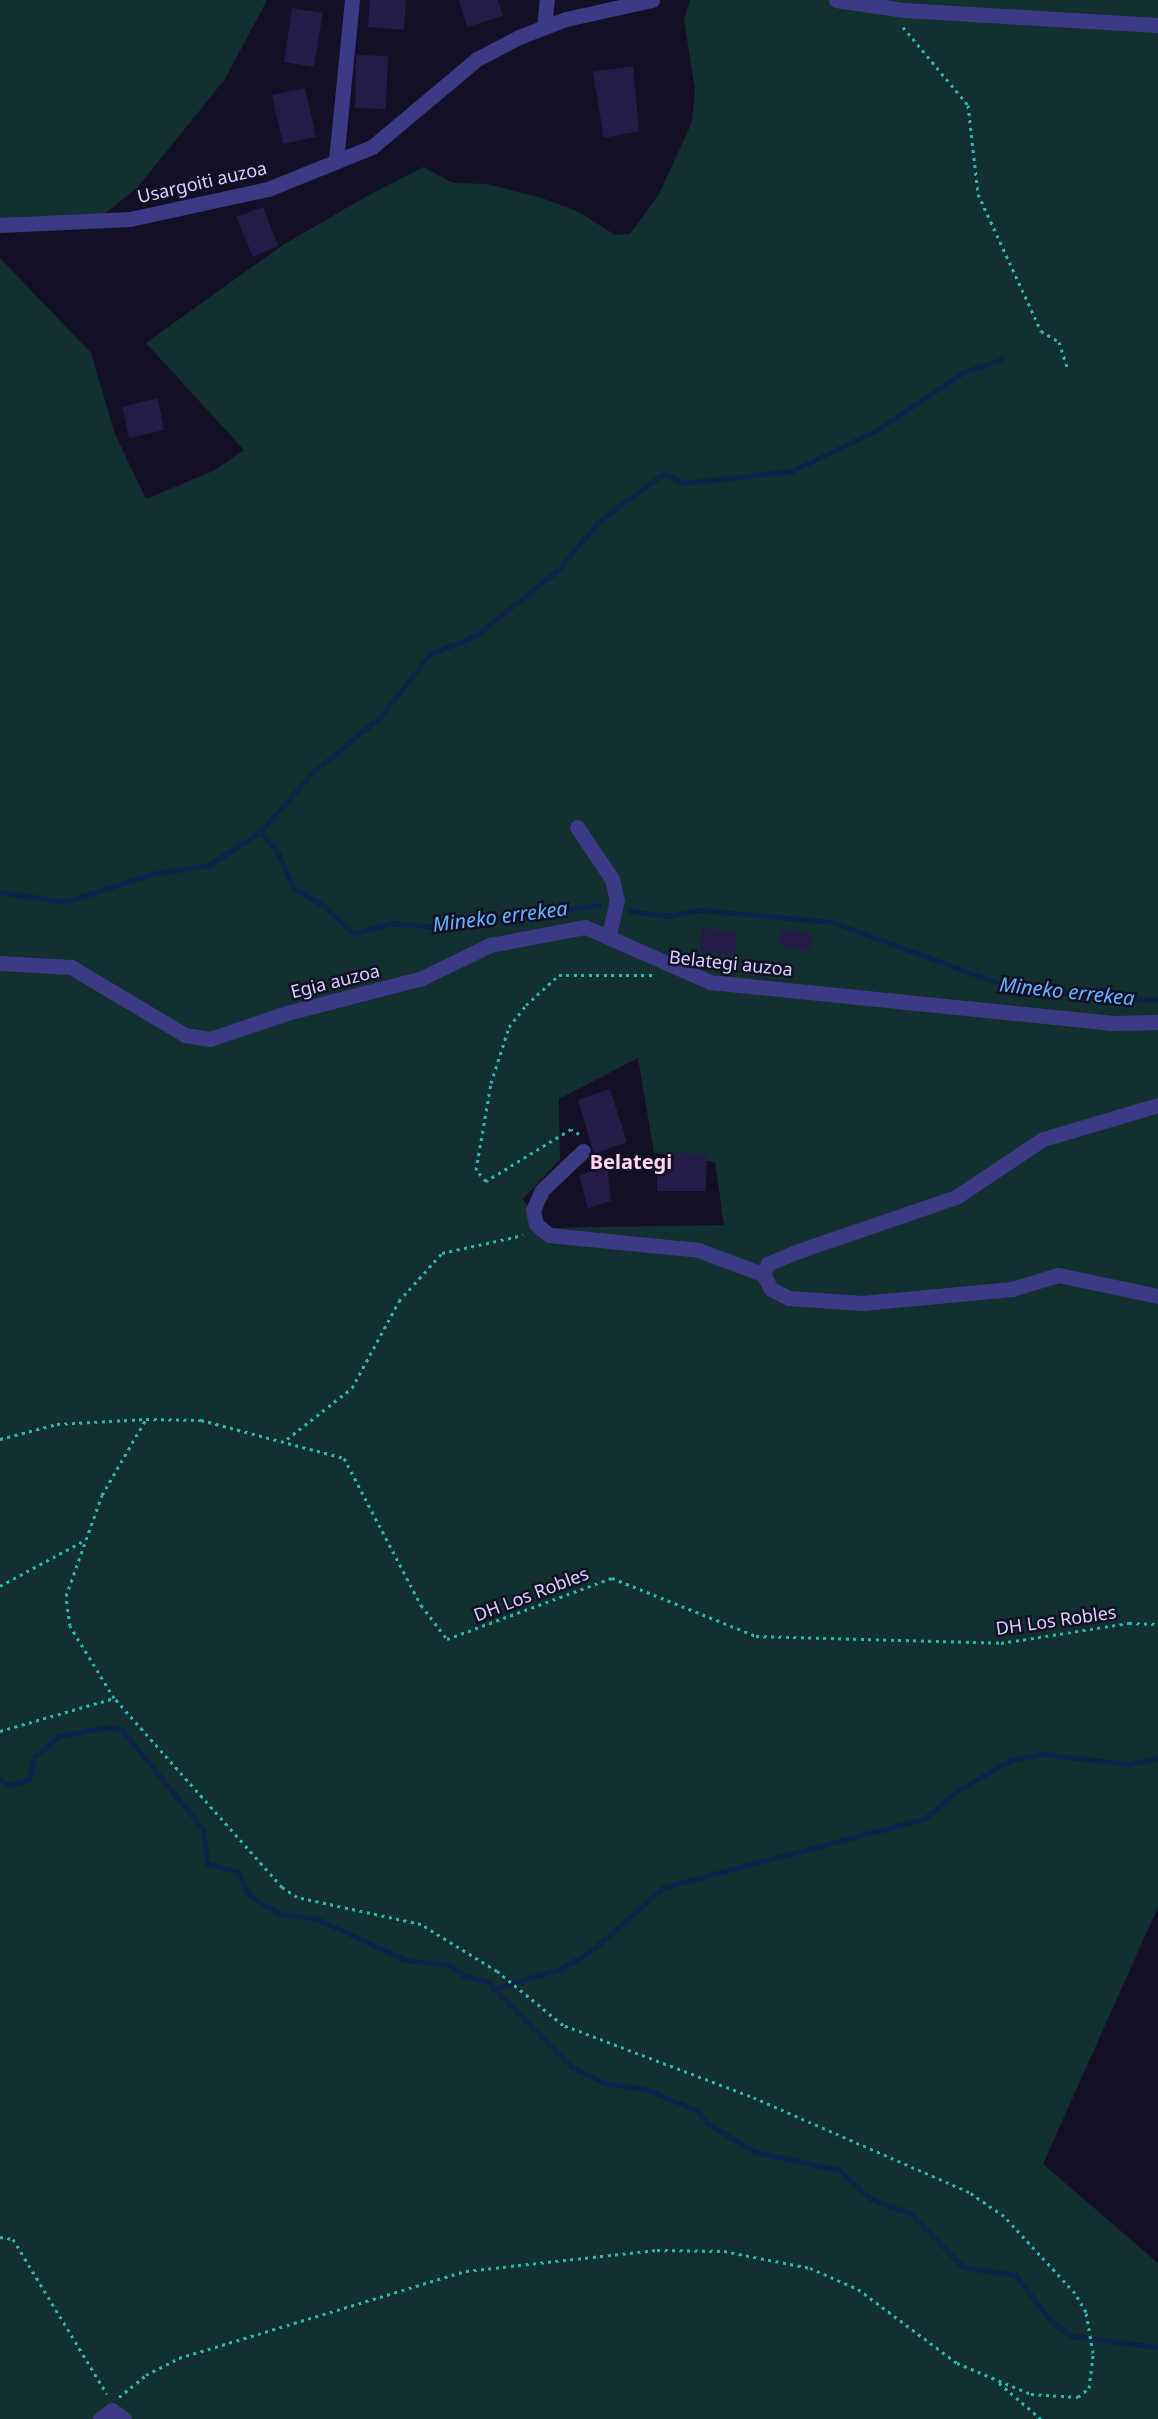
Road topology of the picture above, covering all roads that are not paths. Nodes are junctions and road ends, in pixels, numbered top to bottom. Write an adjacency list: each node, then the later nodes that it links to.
1 (352, 0): 7 (lane)
2 (547, 0): 6 (lane)
3 (652, 0): 6 (lane, Usargoiti auzoa)
4 (836, 0): 5 (lane)
5 (1158, 25)
6 (544, 27): 7 (lane, Usargoiti auzoa)
7 (336, 160): 8 (lane, Usargoiti auzoa)
8 (0, 225)
9 (577, 827): 10 (lane)
10 (609, 936): 11 (lane, Egia auzoa); 12 (lane, Egia auzoa)
11 (0, 963)
12 (681, 974): 13 (lane, Belategi auzoa)
13 (1158, 1022)
14 (1158, 1105): 16 (lane)
15 (583, 1151): 16 (lane)
16 (763, 1274): 17 (lane)
17 (1158, 1296)
18 (100, 2419): 19 (lane)
19 (124, 2419)

